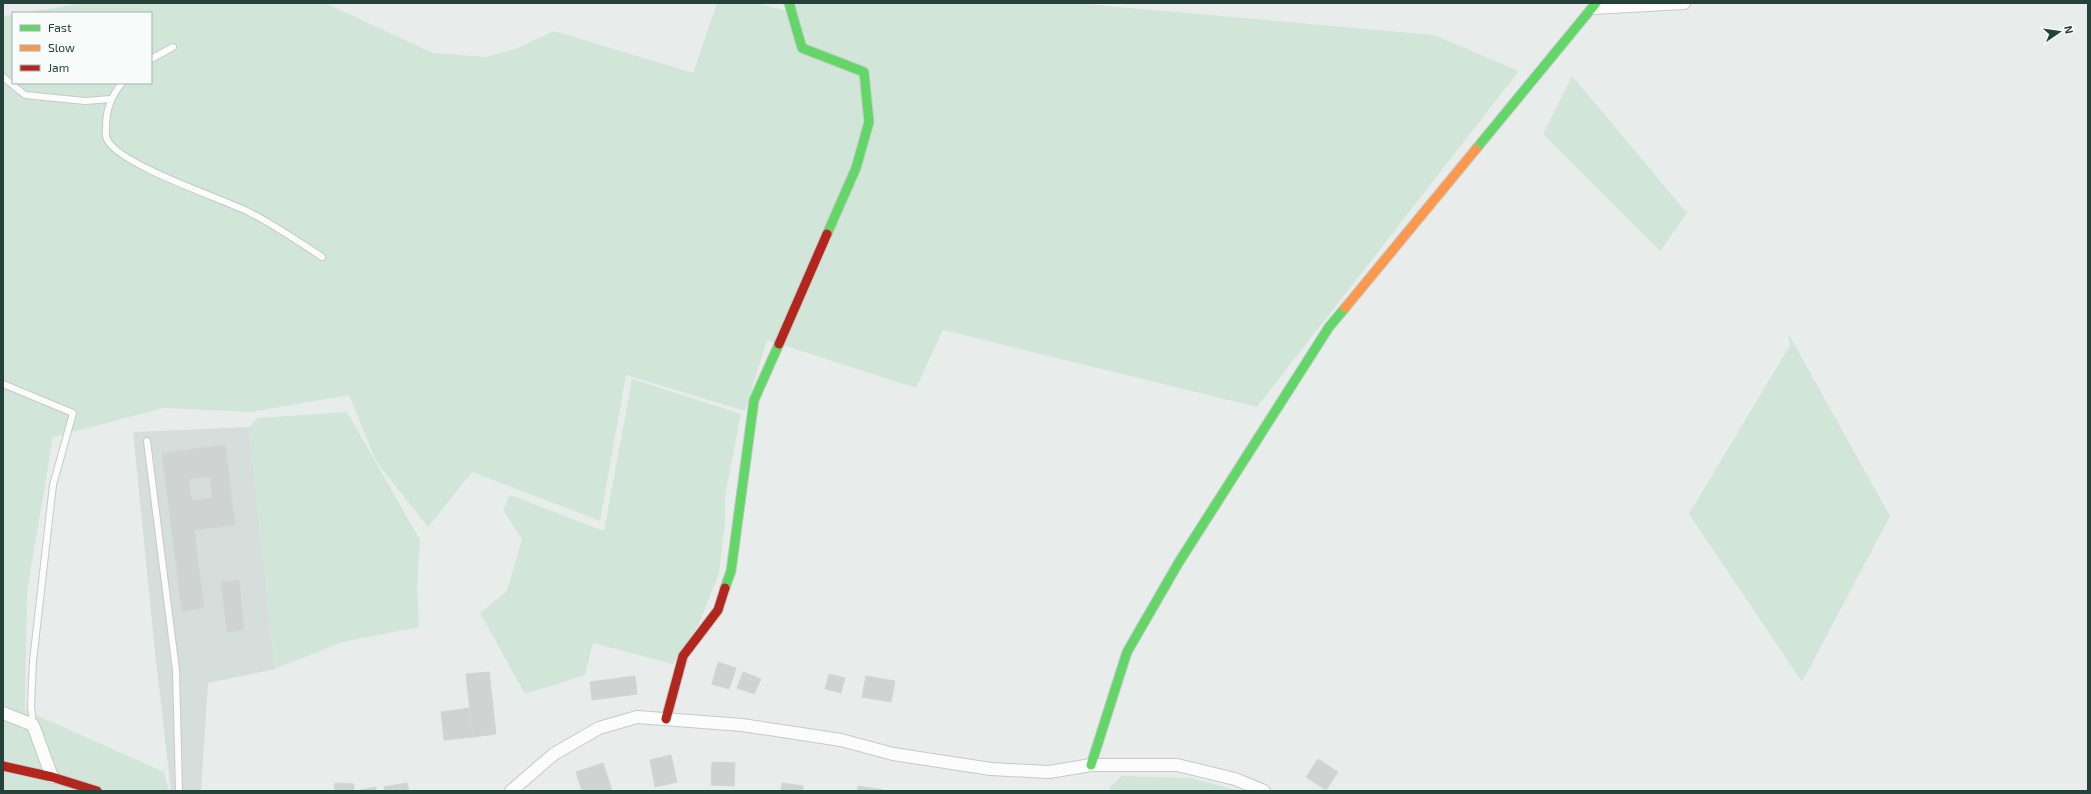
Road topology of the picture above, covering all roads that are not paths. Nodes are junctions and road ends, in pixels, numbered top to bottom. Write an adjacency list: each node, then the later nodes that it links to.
1 (789, 3): 13 (street)
2 (1684, 3): 3 (street)
3 (1595, 5): 16 (street)
4 (173, 47): 5 (lane)
5 (152, 58)
6 (3, 77): 8 (lane)
7 (121, 84): 8 (lane)
8 (110, 99): 9 (lane)
9 (322, 257)
10 (3, 384): 14 (lane)
11 (147, 441): 19 (lane)
12 (3, 713): 14 (street)
13 (666, 719): 16 (street); 20 (street)
14 (33, 725): 17 (street)
15 (3, 766): 17 (street)
16 (1091, 766): 21 (street)
17 (52, 776): 18 (street)
18 (98, 791)
19 (179, 791)
20 (511, 791)
21 (1264, 791)

